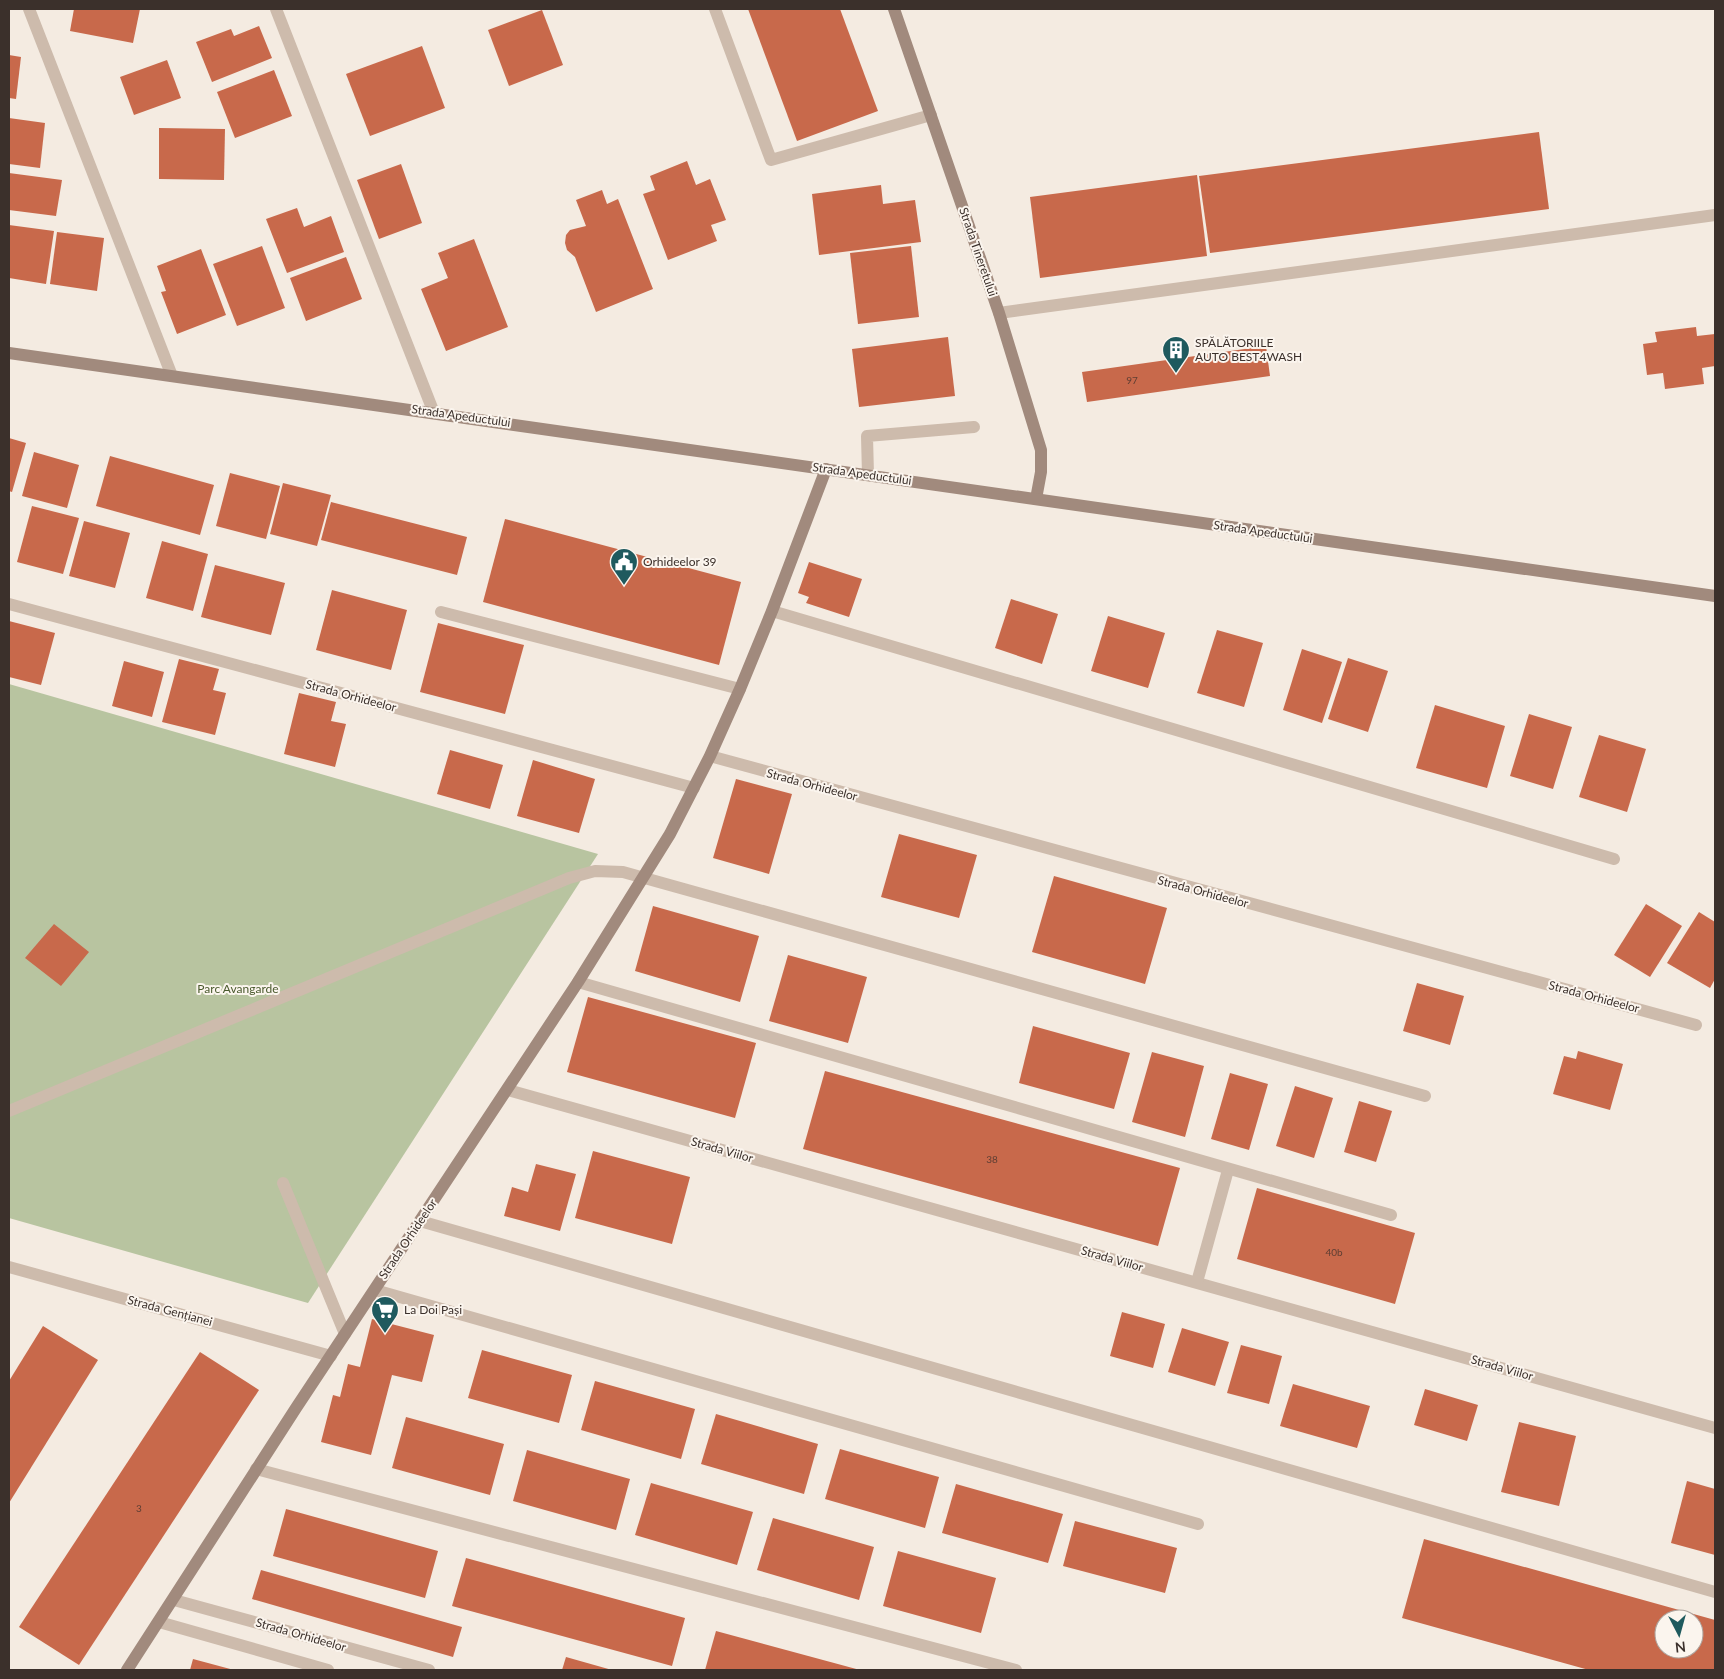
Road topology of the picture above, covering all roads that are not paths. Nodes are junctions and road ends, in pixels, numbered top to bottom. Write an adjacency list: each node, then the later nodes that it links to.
1 (29, 9): 9 (street)
2 (276, 9): 10 (street)
3 (715, 9): 5 (street)
4 (894, 9): 5 (street, Strada Tineretului)
5 (931, 115): 7 (street, Strada Tineretului)
6 (1715, 215): 7 (street)
7 (999, 313): 14 (street, Strada Tineretului)
8 (10, 351): 9 (street, Strada Apeductului)
9 (172, 376): 10 (street, Strada Apeductului)
10 (434, 413): 12 (street, Strada Apeductului)
11 (974, 427): 13 (street)
12 (826, 469): 13 (street, Strada Apeductului); 18 (street, Strada Orhideelor)
13 (868, 475): 14 (street, Strada Apeductului)
14 (1036, 499): 15 (street, Strada Apeductului)
15 (1715, 596)
16 (9, 604): 21 (street, Strada Orhideelor)
17 (441, 612): 19 (street)
18 (772, 612): 19 (street, Strada Orhideelor); 22 (street)
19 (740, 688): 20 (street, Strada Orhideelor)
20 (710, 756): 21 (street, Strada Orhideelor); 25 (street, Strada Orhideelor)
21 (694, 788): 23 (street, Strada Orhideelor)
22 (1614, 859)
23 (643, 879): 24 (street, Strada Orhideelor); 27 (street); 28 (street)
24 (578, 982): 26 (street, Strada Orhideelor); 29 (street)
25 (1696, 1025)
26 (508, 1090): 32 (street, Strada Orhideelor); 34 (street, Strada Viilor)
27 (1425, 1096)
28 (9, 1111)
29 (1228, 1170): 31 (street); 34 (street)
30 (283, 1183): 36 (street)
31 (1391, 1215)
32 (420, 1221): 35 (street, Strada Orhideelor); 41 (street)
33 (9, 1267): 37 (street, Strada Gențianei)
34 (1197, 1282): 38 (street, Strada Viilor)
35 (375, 1290): 36 (street, Strada Orhideelor); 40 (street)
36 (345, 1334): 37 (street, Strada Orhideelor)
37 (331, 1356): 39 (street, Strada Orhideelor)
38 (1715, 1428)
39 (256, 1469): 42 (street, Strada Orhideelor); 47 (street)
40 (1198, 1524)
41 (1715, 1592)
42 (174, 1600): 43 (street, Strada Orhideelor); 46 (street, Strada Orhideelor)
43 (159, 1622): 44 (street, Strada Orhideelor); 45 (street)
44 (127, 1670)
45 (328, 1670)
46 (429, 1670)
47 (1016, 1670)

